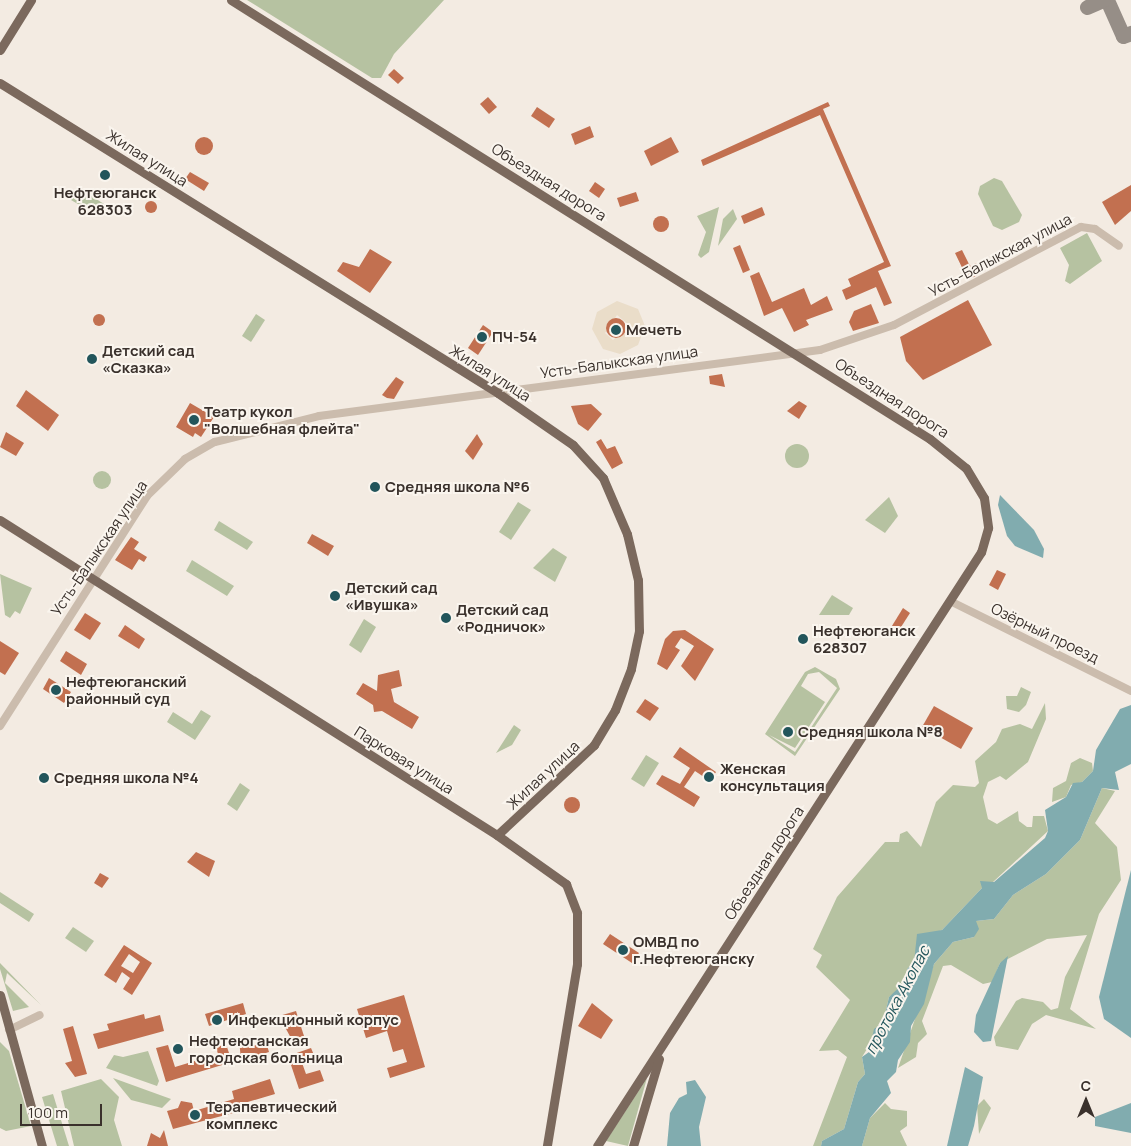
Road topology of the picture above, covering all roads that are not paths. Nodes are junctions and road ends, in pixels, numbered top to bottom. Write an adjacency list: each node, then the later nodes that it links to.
1 (31, 0): 3 (main road)
2 (231, 0): 6 (main road, Объездная дорога)
3 (0, 50)
4 (0, 83): 7 (main road, Жилая улица)
5 (1119, 246): 6 (street, Усть-Балыкская улица)
6 (796, 353): 7 (street, Усть-Балыкская улица); 10 (main road, Объездная дорога)
7 (498, 393): 9 (street, Усть-Балыкская улица); 13 (main road, Жилая улица)
8 (0, 520): 9 (main road, Парковая улица)
9 (93, 579): 12 (street, Усть-Балыкская улица); 13 (main road, Парковая улица)
10 (950, 601): 11 (street, Озёрный проезд); 17 (main road, Объездная дорога)
11 (1129, 690)
12 (0, 726)
13 (497, 835): 19 (main road, Парковая улица)
14 (0, 995): 16 (main road)
15 (40, 1015): 16 (street)
16 (4, 1031): 18 (main road)
17 (666, 1040): 20 (main road, Объездная дорога); 21 (main road)
18 (42, 1146)
19 (547, 1146)
20 (597, 1146)
21 (633, 1146)

